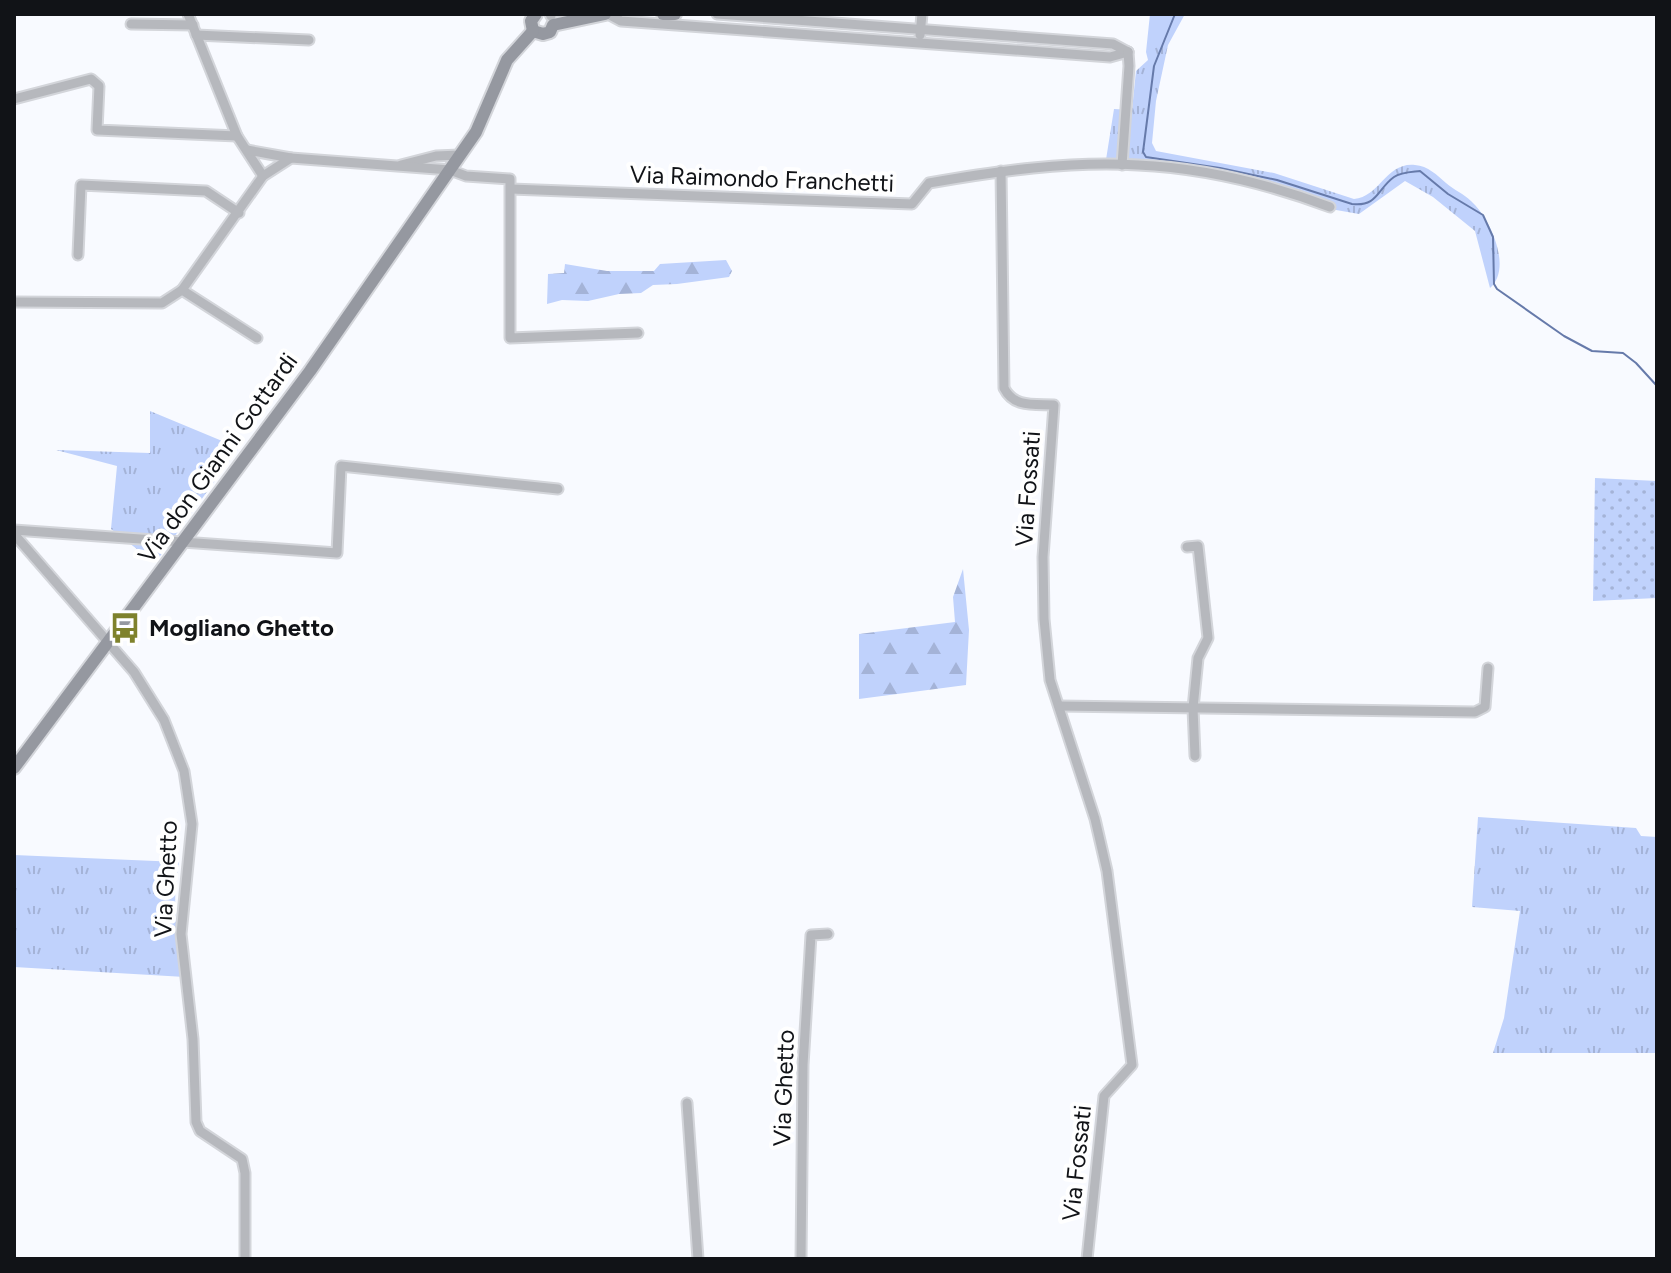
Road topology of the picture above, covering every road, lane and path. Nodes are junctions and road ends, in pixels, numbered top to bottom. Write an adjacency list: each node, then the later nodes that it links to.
1 (188, 14): 11 (street)
2 (606, 14): 9 (main road); 14 (street)
3 (663, 14): 4 (main road)
4 (675, 14)
5 (717, 14): 8 (street)
6 (922, 14): 12 (street)
7 (535, 15): 13 (main road)
8 (768, 16): 12 (street); 14 (street)
9 (551, 17): 13 (main road)
10 (131, 24): 11 (street)
11 (194, 30): 15 (street); 19 (street)
12 (920, 30): 16 (street); 17 (street)
13 (533, 31): 21 (main road, Via don Gianni Gottardi)
14 (768, 31): 16 (street)
15 (309, 40)
16 (919, 43): 17 (street)
17 (1128, 52): 23 (street)
18 (14, 99): 19 (street)
19 (237, 136): 20 (street)
20 (247, 150): 22 (street); 27 (street)
21 (460, 155): 24 (street); 25 (main road, Via don Gianni Gottardi)
22 (291, 158): 24 (street); 27 (street)
23 (1122, 165): 26 (street); 29 (street)
24 (394, 167): 25 (street)
25 (450, 170): 28 (street, Via Raimondo Franchetti); 38 (main road, Via don Gianni Gottardi)
26 (1001, 171): 28 (street, Via Raimondo Franchetti); 42 (street, Via Fossati)
27 (263, 176): 30 (street)
28 (511, 189): 34 (street)
29 (1330, 207)
30 (239, 213): 31 (street); 32 (street)
31 (78, 255)
32 (182, 290): 33 (street); 35 (street)
33 (14, 302)
34 (638, 333)
35 (257, 338)
36 (558, 489): 38 (street, Via Ghetto)
37 (14, 532): 38 (street, Via Ghetto); 40 (street, Via Ghetto)
38 (183, 542): 40 (main road, Via don Gianni Gottardi)
39 (1187, 547): 43 (street)
40 (109, 643): 45 (main road, Via don Gianni Gottardi); 48 (street, Via Ghetto)
41 (1488, 668): 43 (street)
42 (1059, 706): 43 (street); 51 (street, Via Fossati)
43 (1193, 708): 44 (street)
44 (1195, 756)
45 (14, 768)
46 (828, 934): 50 (street, Via Ghetto)
47 (687, 1103): 49 (street)
48 (245, 1259)
49 (698, 1259)
50 (801, 1259)
51 (1087, 1259)

